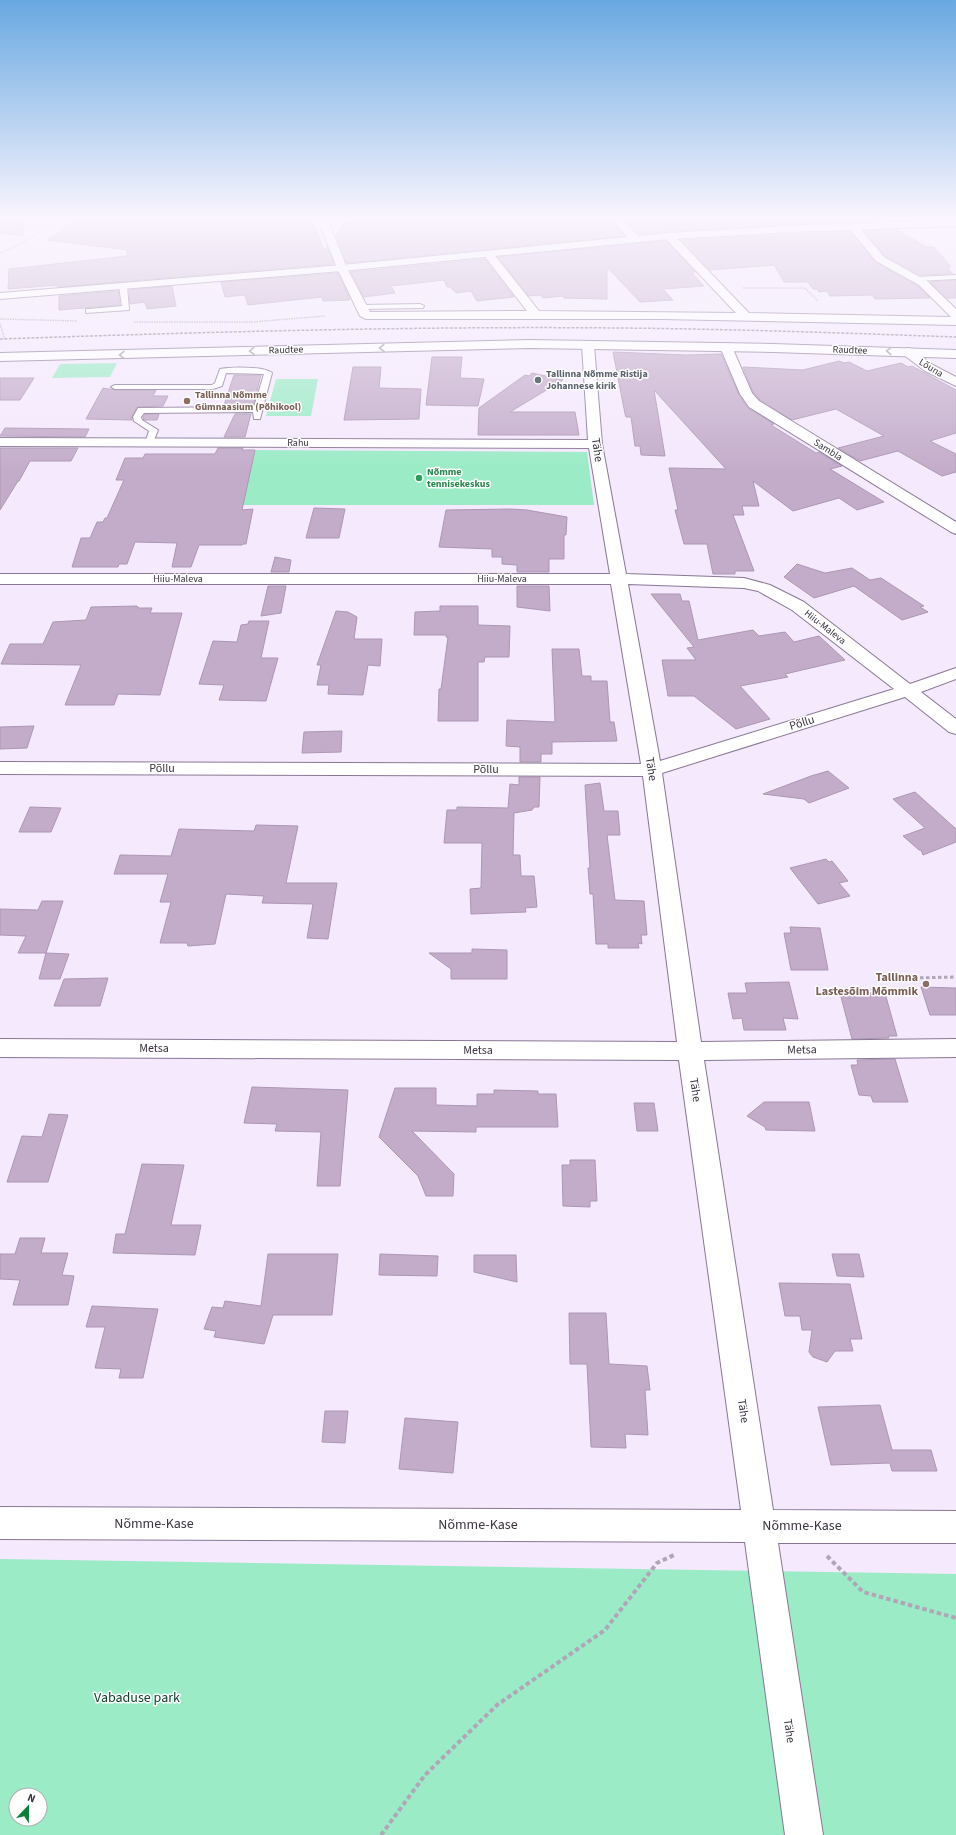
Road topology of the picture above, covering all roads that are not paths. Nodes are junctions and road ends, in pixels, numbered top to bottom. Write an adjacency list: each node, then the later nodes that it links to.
1 (125, 301): 7 (lane)
2 (359, 301): 8 (street)
3 (525, 301): 9 (street)
4 (730, 301): 10 (street)
5 (941, 301): 11 (street)
6 (420, 306): 8 (lane)
7 (89, 311)
8 (364, 311): 9 (street)
9 (535, 314): 10 (street)
10 (744, 316): 12 (street)
11 (956, 316)
12 (956, 321)
13 (588, 345): 14 (street, Raudtee); 17 (street, Raudtee, one-way to 17); 24 (street, Tähe)
14 (726, 347): 15 (street, Raudtee, one-way to 14); 25 (street, Sambla)
15 (908, 352): 16 (street, Raudtee); 20 (street, Lõuna)
16 (956, 354)
17 (0, 357)
18 (227, 361): 19 (lane)
19 (223, 371): 21 (lane); 23 (lane)
20 (956, 382)
21 (115, 387)
22 (0, 442): 23 (street, Rahu)
23 (150, 443): 24 (street, Rahu)
24 (595, 444): 27 (street, Tähe)
25 (956, 529)
26 (0, 579): 27 (street, Hiiu-Maleva)
27 (620, 580): 29 (street, Hiiu-Maleva); 32 (street, Tähe)
28 (956, 673): 29 (street, Põllu)
29 (906, 691): 30 (street, Hiiu-Maleva); 32 (street, Põllu)
30 (956, 728)
31 (0, 768): 32 (street, Põllu)
32 (652, 770): 35 (street, Tähe)
33 (0, 1048): 35 (street, Metsa)
34 (956, 1048): 35 (street, Metsa)
35 (690, 1051): 37 (street, Tähe)
36 (0, 1523): 37 (street, Nõmme-Kase)
37 (760, 1525): 38 (street, Nõmme-Kase); 39 (street, Tähe)
38 (956, 1527)
39 (804, 1835)

